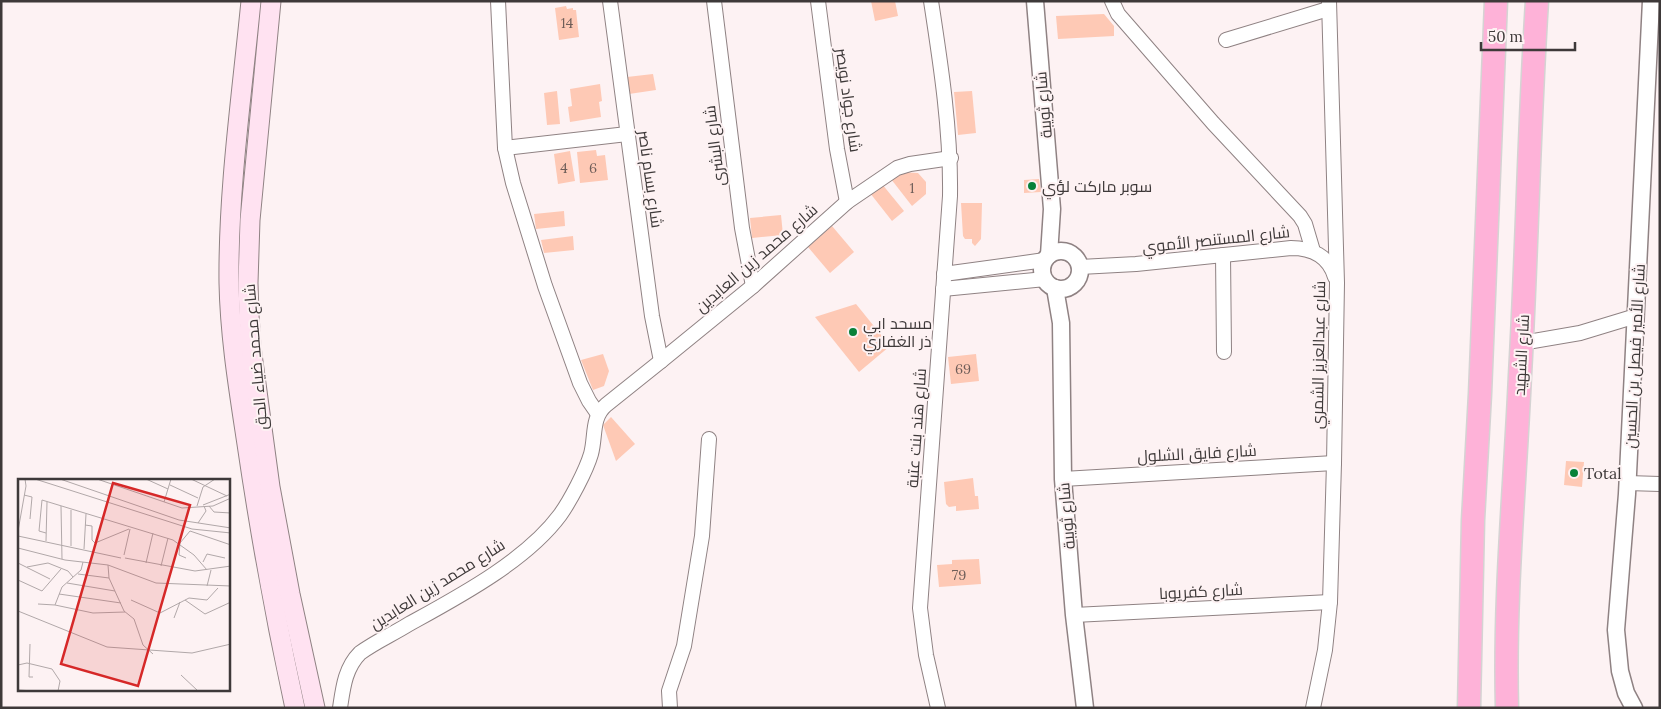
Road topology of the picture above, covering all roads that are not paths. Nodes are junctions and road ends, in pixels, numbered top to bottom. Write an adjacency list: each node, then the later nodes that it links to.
1 (252, 1): 45 (main road, شارع محمد ضياء الحق)
2 (271, 1): 46 (main road, شارع محمد ضياء الحق)
3 (498, 1): 17 (street)
4 (610, 1): 16 (street, شارع بسام ناصر)
5 (714, 1): 30 (street, شارع البشرى)
6 (818, 1): 19 (street, شارع جواد نويصر)
7 (931, 1): 18 (street, شارع هند بنت عتبة)
8 (1035, 1): 20 (street, شارع ثويبة)
9 (1112, 1): 21 (street)
10 (1496, 1): 52 (highway)
11 (1537, 1): 34 (highway, شارع الشهيد)
12 (1650, 1): 14 (street, شارع الأمير فيصل بن الحسين)
13 (1328, 5): 15 (street); 28 (street, شارع عبدالعزيز الشمري)
14 (1655, 38): 32 (street, شارع الأمير فيصل بن الحسين)
15 (1226, 40)
16 (627, 134): 17 (street); 36 (street, شارع بسام ناصر)
17 (505, 148): 37 (street)
18 (951, 158): 19 (street, شارع محمد زين العابدين); 26 (street, شارع هند بنت عتبة)
19 (847, 202): 30 (street, شارع محمد زين العابدين)
20 (1052, 208): 22 (street, شارع ثويبة); 24 (street, شارع ثويبة)
21 (1313, 251): 23 (street, شارع المستنصر الأموي); 28 (street)
22 (1068, 252): 24 (street); 25 (street)
23 (1223, 255): 25 (street, شارع المستنصر الأموي); 35 (street)
24 (1047, 258): 26 (street); 27 (street)
25 (1080, 267): 29 (street)
26 (944, 274): 31 (street, شارع هند بنت عتبة)
27 (1050, 283): 29 (street); 31 (street); 33 (street, شارع ثويبة)
28 (1337, 283): 39 (street, شارع عبدالعزيز الشمري)
29 (1073, 285): 33 (street, شارع ثويبة)
30 (753, 286): 36 (street, شارع محمد زين العابدين)
31 (943, 289): 49 (street, شارع هند بنت عتبة)
32 (1636, 316): 34 (street); 41 (street, شارع الأمير فيصل بن الحسين)
33 (1061, 323): 40 (street, شارع ثويبة)
34 (1522, 343): 53 (highway, شارع الشهيد)
35 (1224, 352)
36 (661, 361): 37 (street, شارع محمد زين العابدين)
37 (598, 414): 47 (street, شارع محمد زين العابدين)
38 (709, 439): 48 (street)
39 (1334, 463): 40 (street, شارع فايق الشلول); 43 (street, شارع عبدالعزيز الشمري)
40 (1063, 479): 44 (street, شارع ثويبة)
41 (1627, 483): 42 (street); 54 (street, شارع الأمير فيصل بن الحسين)
42 (1660, 484)
43 (1330, 602): 44 (street, شارع كفريوبا); 51 (street, شارع عبدالعزيز الشمري)
44 (1074, 615): 50 (street, شارع ثويبة)
45 (295, 708)
46 (315, 708)
47 (340, 708)
48 (670, 708)
49 (938, 708)
50 (1085, 708)
51 (1313, 708)
52 (1469, 708)
53 (1506, 708)
54 (1634, 708)

